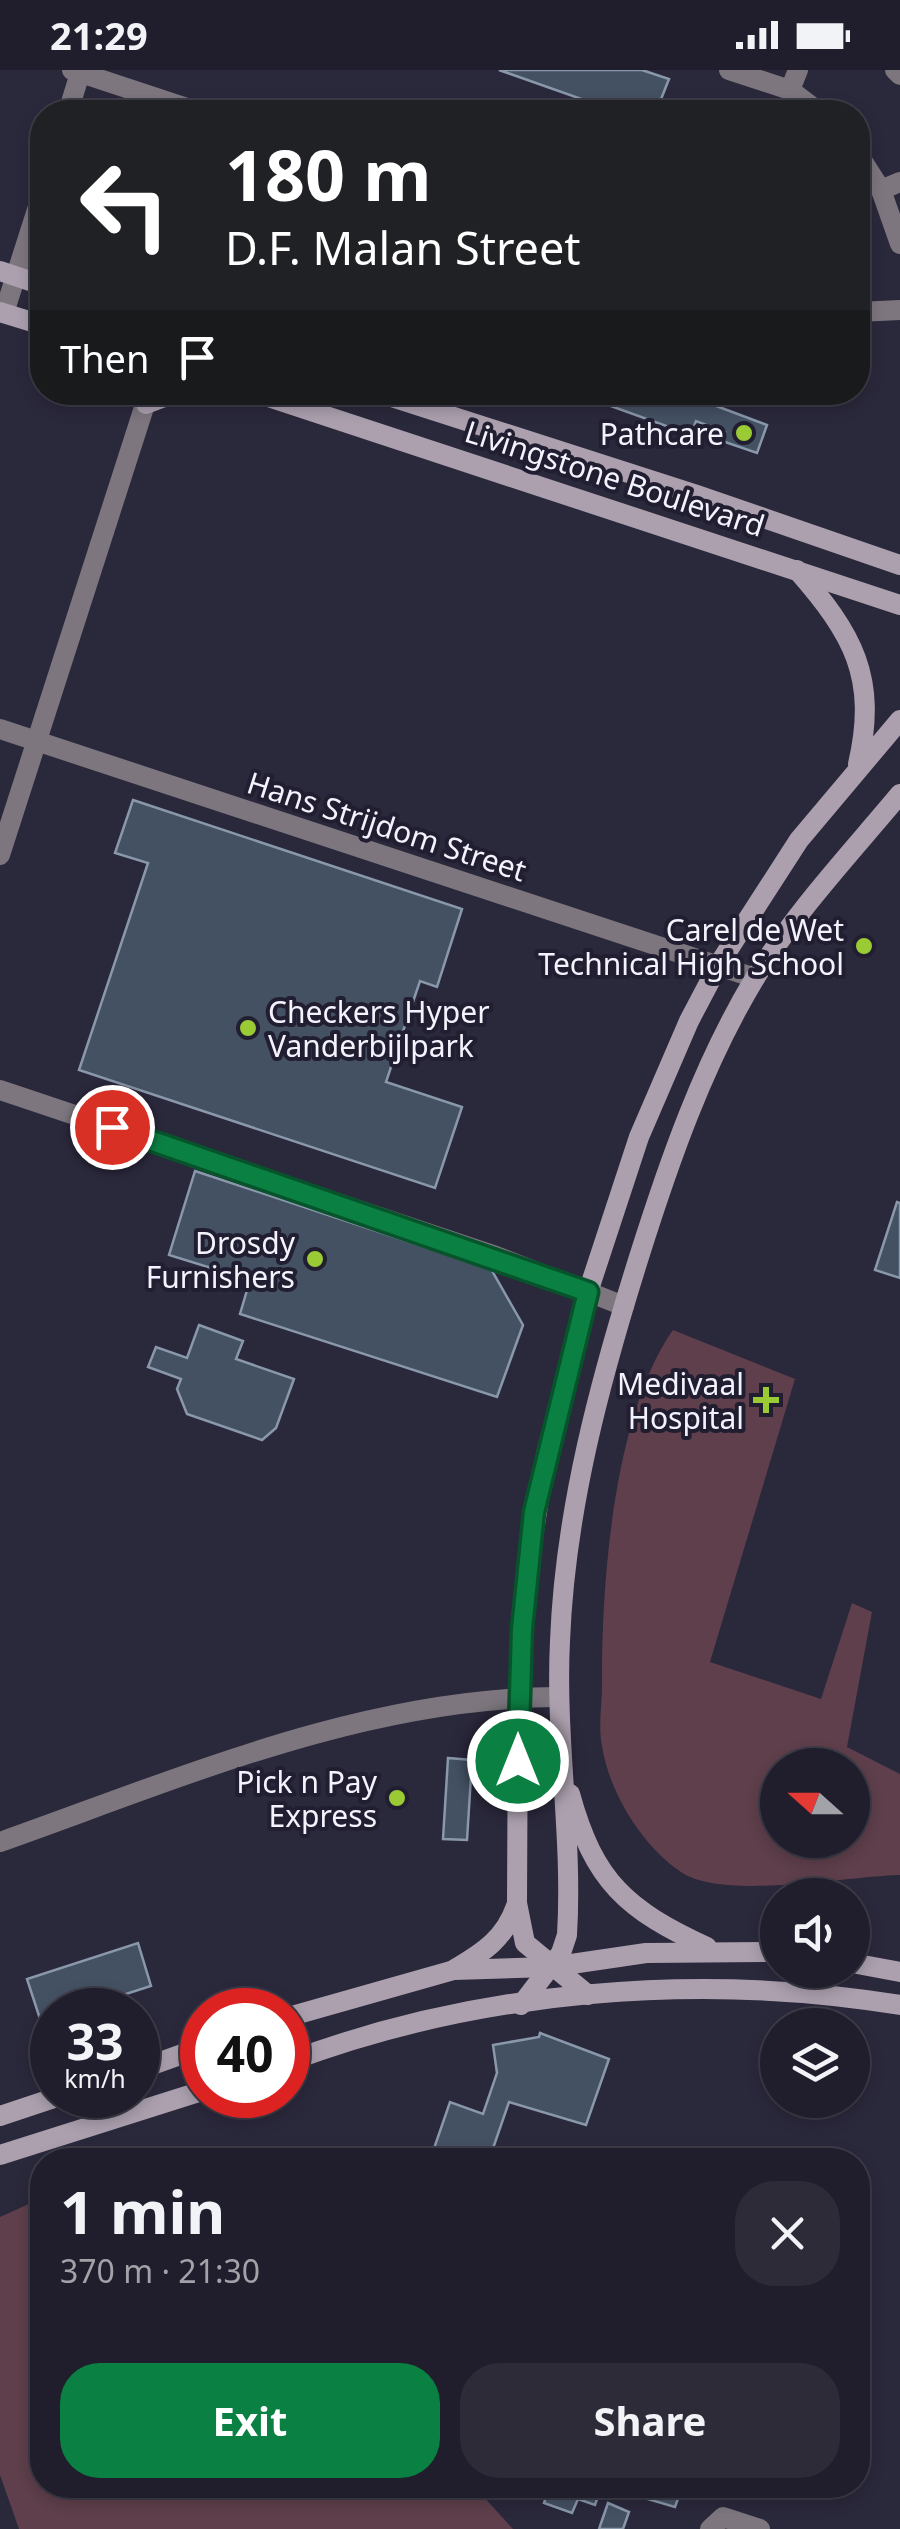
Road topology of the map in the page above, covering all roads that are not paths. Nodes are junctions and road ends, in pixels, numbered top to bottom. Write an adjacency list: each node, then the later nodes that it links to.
1 (728, 70): 4 (street)
2 (798, 70): 4 (street)
3 (78, 71): 5 (street); 6 (street)
4 (790, 90): 7 (street)
5 (71, 100)
6 (164, 100)
7 (804, 100)
8 (870, 166): 9 (street)
9 (890, 186): 11 (street)
10 (30, 222): 12 (street)
11 (900, 244)
12 (8, 274): 15 (street)
13 (900, 310): 14 (street)
14 (870, 311)
15 (2, 312): 16 (street)
16 (30, 322)
17 (146, 405): 25 (street)
18 (293, 405): 21 (street, Livingstone Boulevard)
19 (417, 405): 20 (street, Livingstone Boulevard)
20 (900, 565)
21 (796, 568): 22 (street, Livingstone Boulevard); 26 (street)
22 (900, 605)
23 (900, 720): 26 (street)
24 (0, 729): 25 (street, Hans Strijdom Street)
25 (37, 741): 28 (street); 29 (street, Hans Strijdom Street)
26 (856, 771): 29 (street)
27 (900, 794): 30 (street)
28 (0, 854)
29 (718, 964): 30 (street, Hans Strijdom Street); 32 (street)
30 (755, 978): 33 (street)
31 (0, 1090): 32 (street)
32 (588, 1292): 33 (street); 35 (street)
33 (624, 1306): 34 (street)
34 (558, 1696): 35 (street); 36 (street)
35 (518, 1697): 37 (street); 38 (street)
36 (560, 1759): 39 (street); 41 (street)
37 (0, 1842)
38 (517, 1903): 41 (street); 43 (street)
39 (714, 1950): 40 (street); 41 (street)
40 (760, 1951)
41 (550, 1966): 43 (street); 45 (street); 46 (street)
42 (870, 1966): 44 (street)
43 (454, 1970): 48 (street)
44 (900, 1972)
45 (588, 1996): 46 (street); 47 (street)
46 (521, 2005): 49 (street)
47 (899, 2005)
48 (310, 2010)
49 (310, 2055)
50 (180, 2098): 53 (street)
51 (30, 2105): 52 (street)
52 (3, 2114)
53 (39, 2142): 54 (street); 56 (street)
54 (31, 2148)
55 (30, 2149): 57 (street)
56 (0, 2155)
57 (0, 2172)
58 (717, 2523): 59 (street)
59 (760, 2529)

